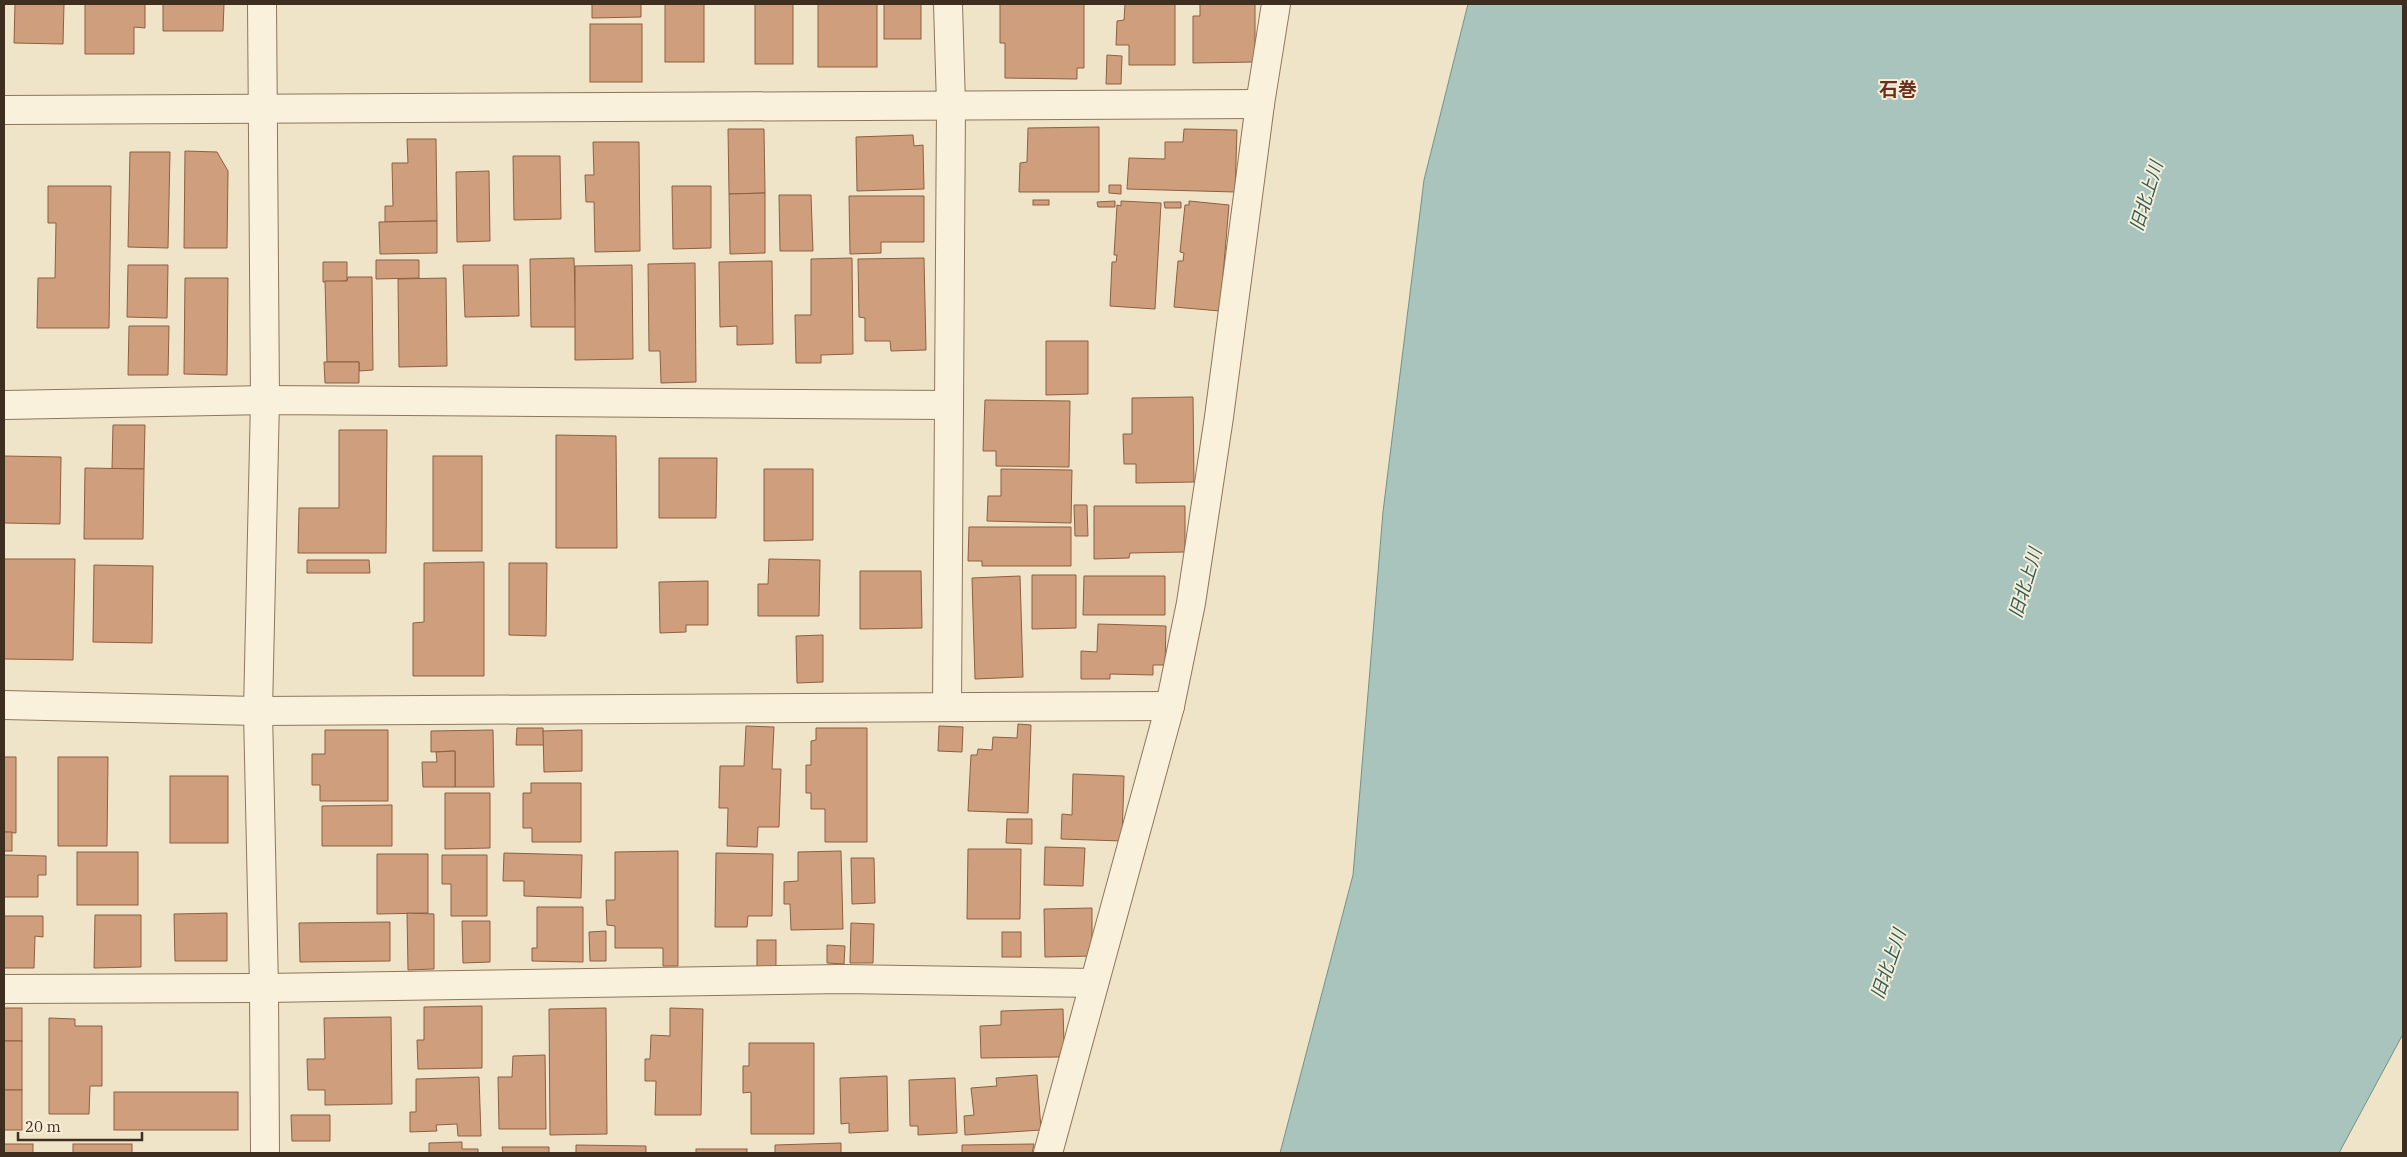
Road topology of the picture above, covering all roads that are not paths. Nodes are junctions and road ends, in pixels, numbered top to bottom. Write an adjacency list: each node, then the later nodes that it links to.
1 (262, 4): 6 (street)
2 (948, 4): 5 (street)
3 (1276, 4): 4 (street)
4 (1260, 104): 5 (street); 13 (street)
5 (951, 105): 6 (street); 9 (street)
6 (262, 107): 7 (street); 8 (street)
7 (4, 110)
8 (264, 400): 9 (street); 10 (street); 14 (street)
9 (949, 405): 12 (street)
10 (4, 406)
11 (4, 705): 14 (street)
12 (948, 706): 13 (street); 14 (street)
13 (1170, 706): 15 (street)
14 (258, 711): 16 (street)
15 (1094, 983): 16 (street); 19 (street)
16 (264, 988): 17 (street); 18 (street)
17 (4, 989)
18 (265, 1153)
19 (1048, 1153)

